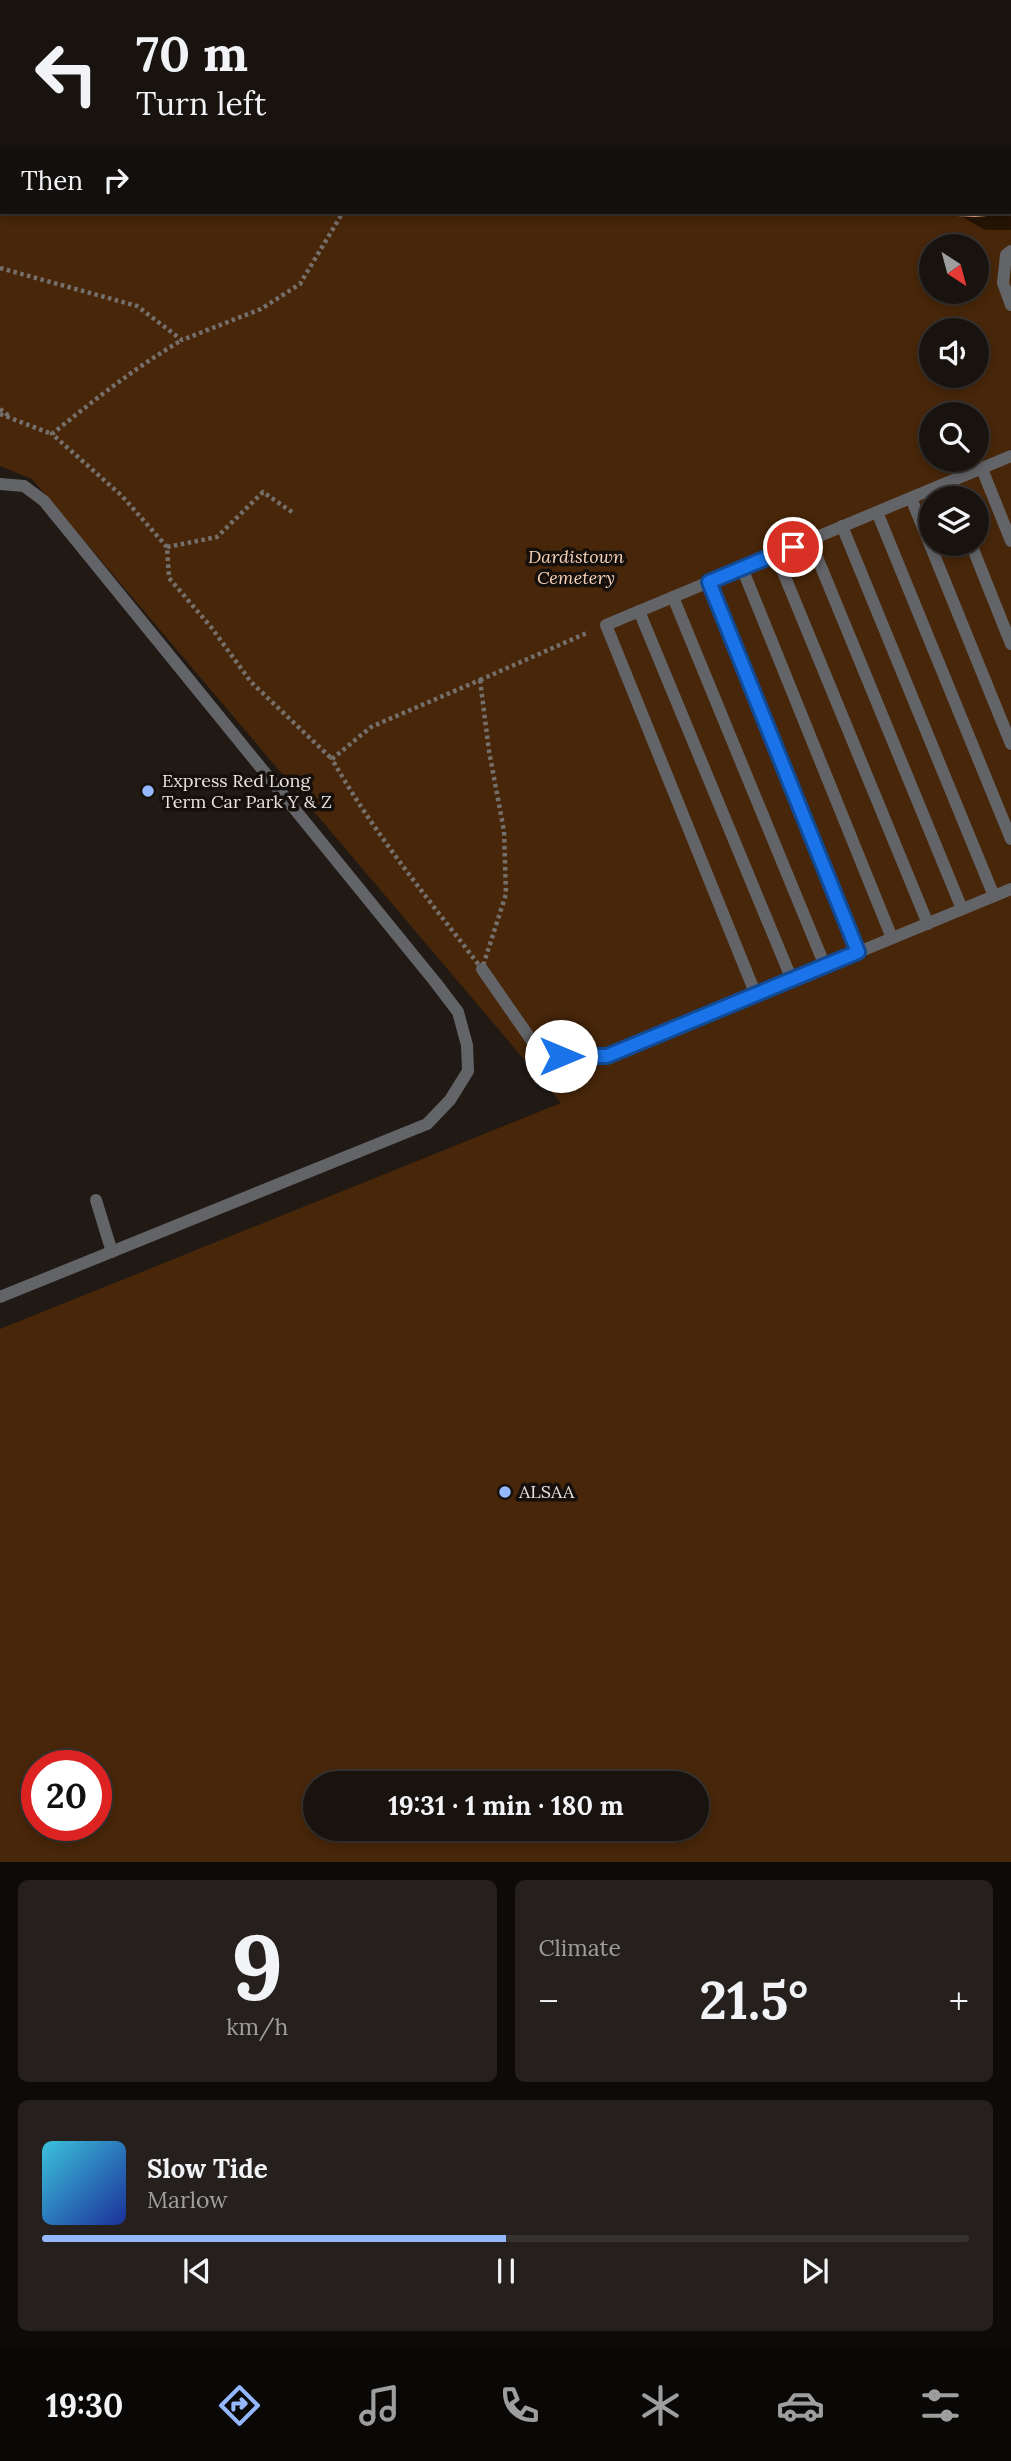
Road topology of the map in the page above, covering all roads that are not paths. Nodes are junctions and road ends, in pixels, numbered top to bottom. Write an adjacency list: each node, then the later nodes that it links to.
1 (1011, 251): 2 (lane)
2 (1011, 305)
3 (1011, 456): 4 (lane)
4 (989, 466)
5 (975, 472): 8 (lane)
6 (983, 472): 13 (lane)
7 (0, 484): 34 (lane)
8 (946, 484): 9 (lane)
9 (911, 498): 10 (lane); 21 (lane)
10 (877, 512): 11 (lane); 22 (lane)
11 (842, 526): 12 (lane); 24 (lane)
12 (810, 540): 14 (lane); 25 (lane)
13 (1011, 541)
14 (776, 555): 16 (lane); 26 (lane)
15 (976, 556): 20 (lane)
16 (742, 568): 17 (lane); 27 (lane)
17 (709, 582): 18 (lane); 28 (lane)
18 (673, 597): 19 (lane); 29 (lane)
19 (639, 611): 31 (lane); 32 (lane)
20 (1011, 644)
21 (1011, 744)
22 (1011, 839)
23 (1011, 889): 24 (lane)
24 (994, 896): 25 (lane)
25 (962, 909): 26 (lane)
26 (928, 923): 27 (lane)
27 (892, 938): 28 (lane)
28 (858, 952): 29 (lane)
29 (825, 966): 31 (lane)
30 (482, 969): 32 (lane)
31 (792, 980): 32 (lane)
32 (755, 995)
33 (96, 1200): 34 (lane)
34 (112, 1252): 35 (lane)
35 (0, 1297)

